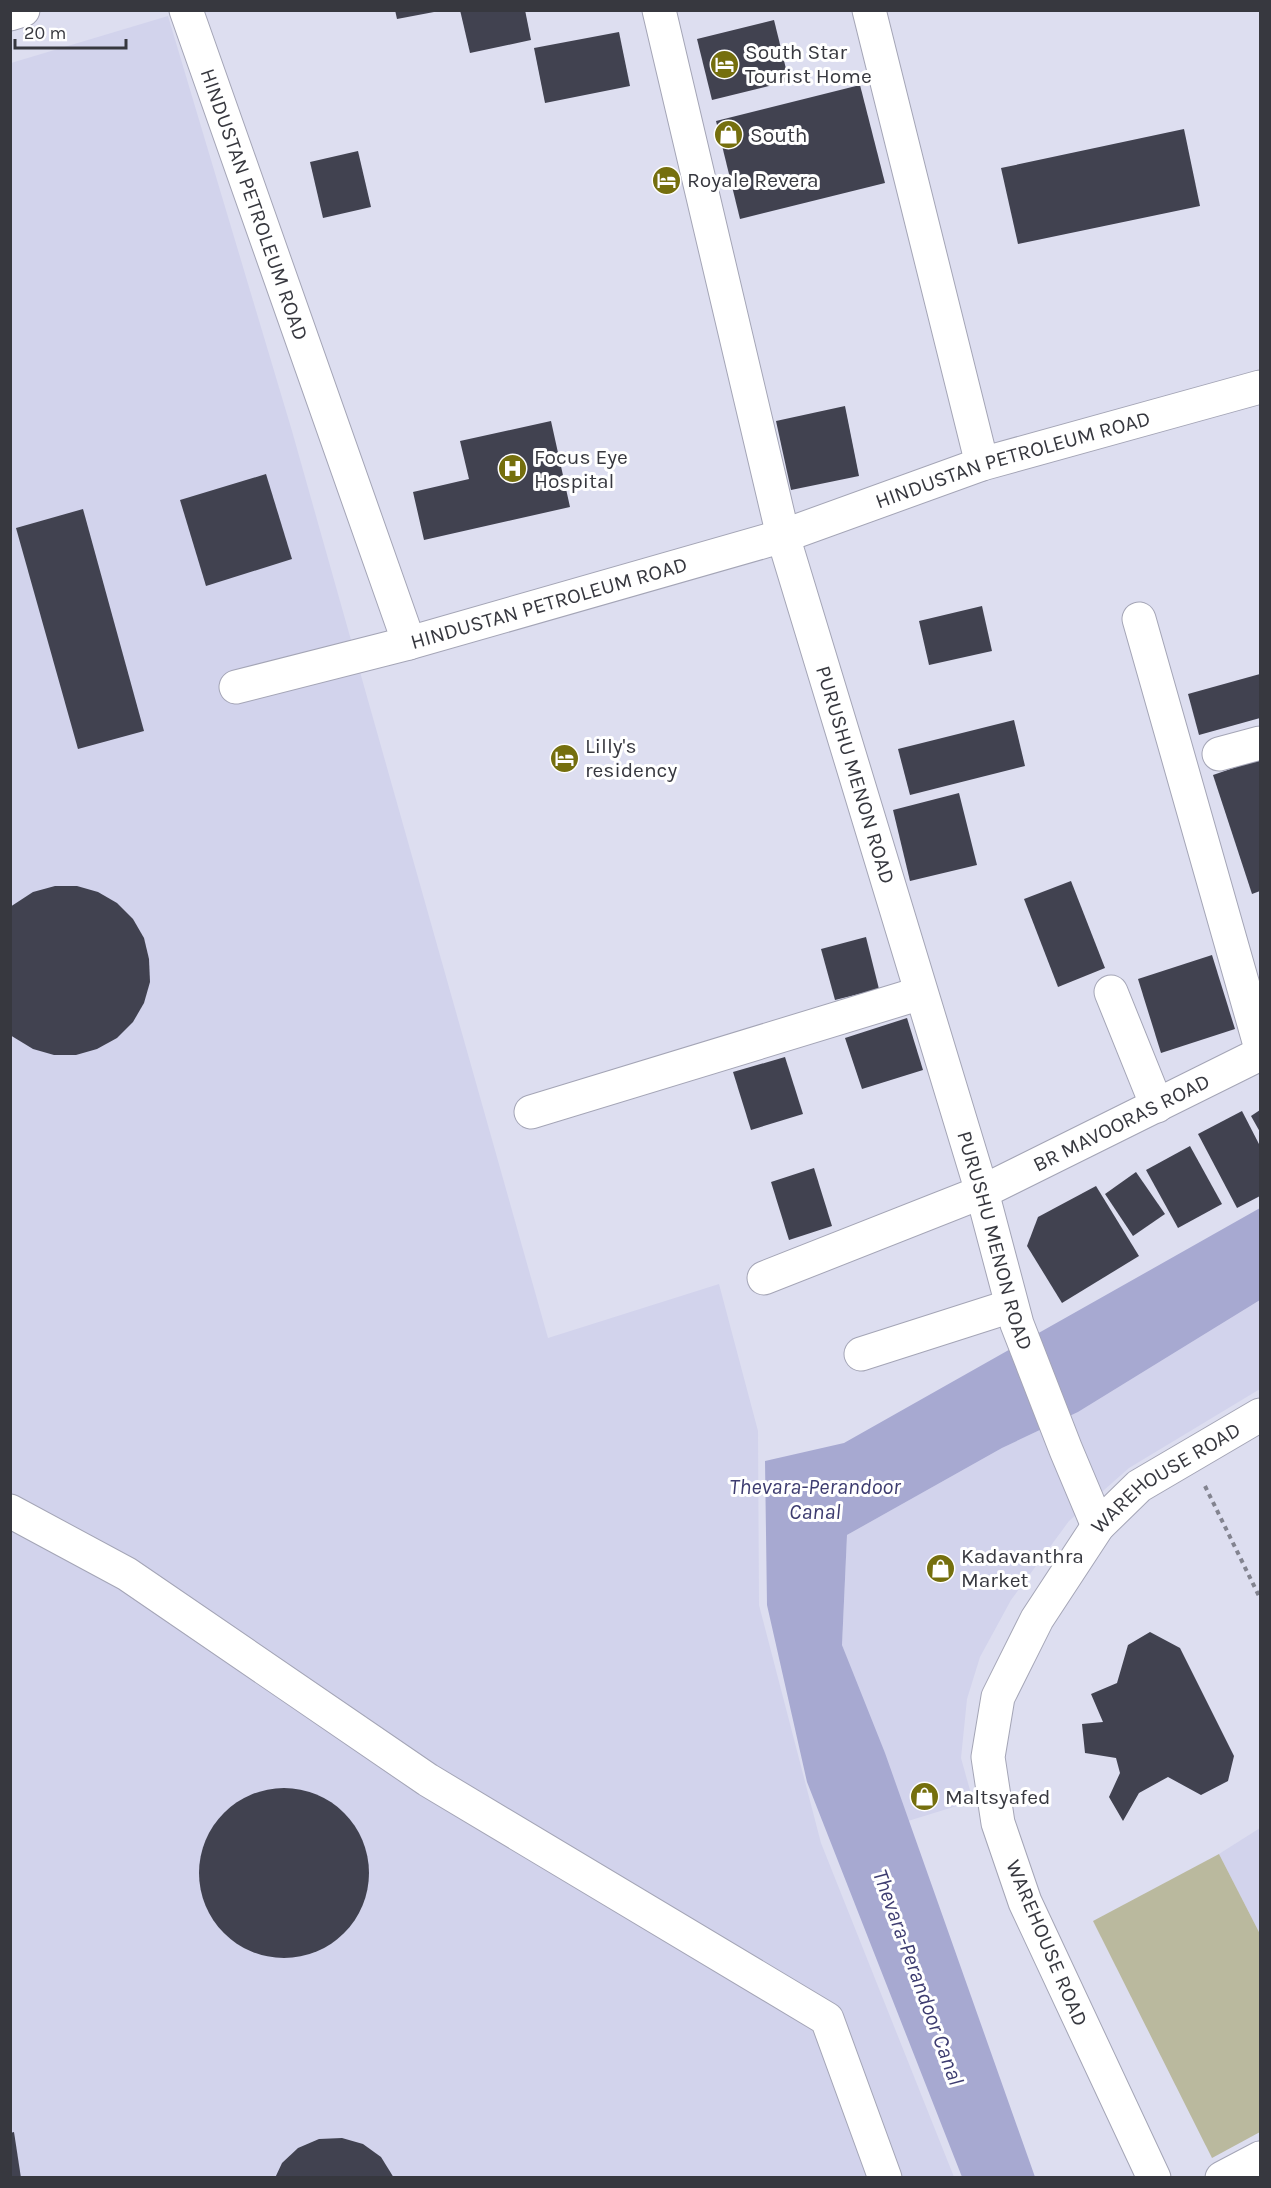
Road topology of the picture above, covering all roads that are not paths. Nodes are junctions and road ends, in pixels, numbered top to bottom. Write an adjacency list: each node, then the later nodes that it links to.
1 (23, 10): 5 (street)
2 (186, 10): 10 (street, HINDUSTAN PETROLEUM ROAD)
3 (659, 10): 8 (street, PURUSHU MENON ROAD)
4 (869, 10): 7 (street)
5 (10, 14)
6 (1260, 387): 7 (street, HINDUSTAN PETROLEUM ROAD)
7 (982, 464): 8 (street, HINDUSTAN PETROLEUM ROAD)
8 (783, 536): 10 (street, HINDUSTAN PETROLEUM ROAD); 15 (street, PURUSHU MENON ROAD)
9 (1139, 619): 16 (street)
10 (409, 643): 11 (street)
11 (236, 687)
12 (1260, 743): 13 (street)
13 (1219, 754)
14 (1111, 992): 18 (street)
15 (921, 993): 19 (street); 20 (street, PURUSHU MENON ROAD)
16 (1260, 1045)
17 (1260, 1054): 18 (street, BR MAVOORAS ROAD)
18 (1157, 1106): 20 (street, BR MAVOORAS ROAD)
19 (531, 1112)
20 (982, 1192): 21 (street, BR MAVOORAS ROAD); 22 (street, PURUSHU MENON ROAD)
21 (765, 1278)
22 (1014, 1315): 23 (street); 26 (street, PURUSHU MENON ROAD)
23 (861, 1354)
24 (1260, 1414): 26 (street, WAREHOUSE ROAD)
25 (10, 1511): 28 (street)
26 (1098, 1526): 29 (street, WAREHOUSE ROAD)
27 (1260, 2158): 30 (street)
28 (885, 2178)
29 (1154, 2178)
30 (1222, 2178)

